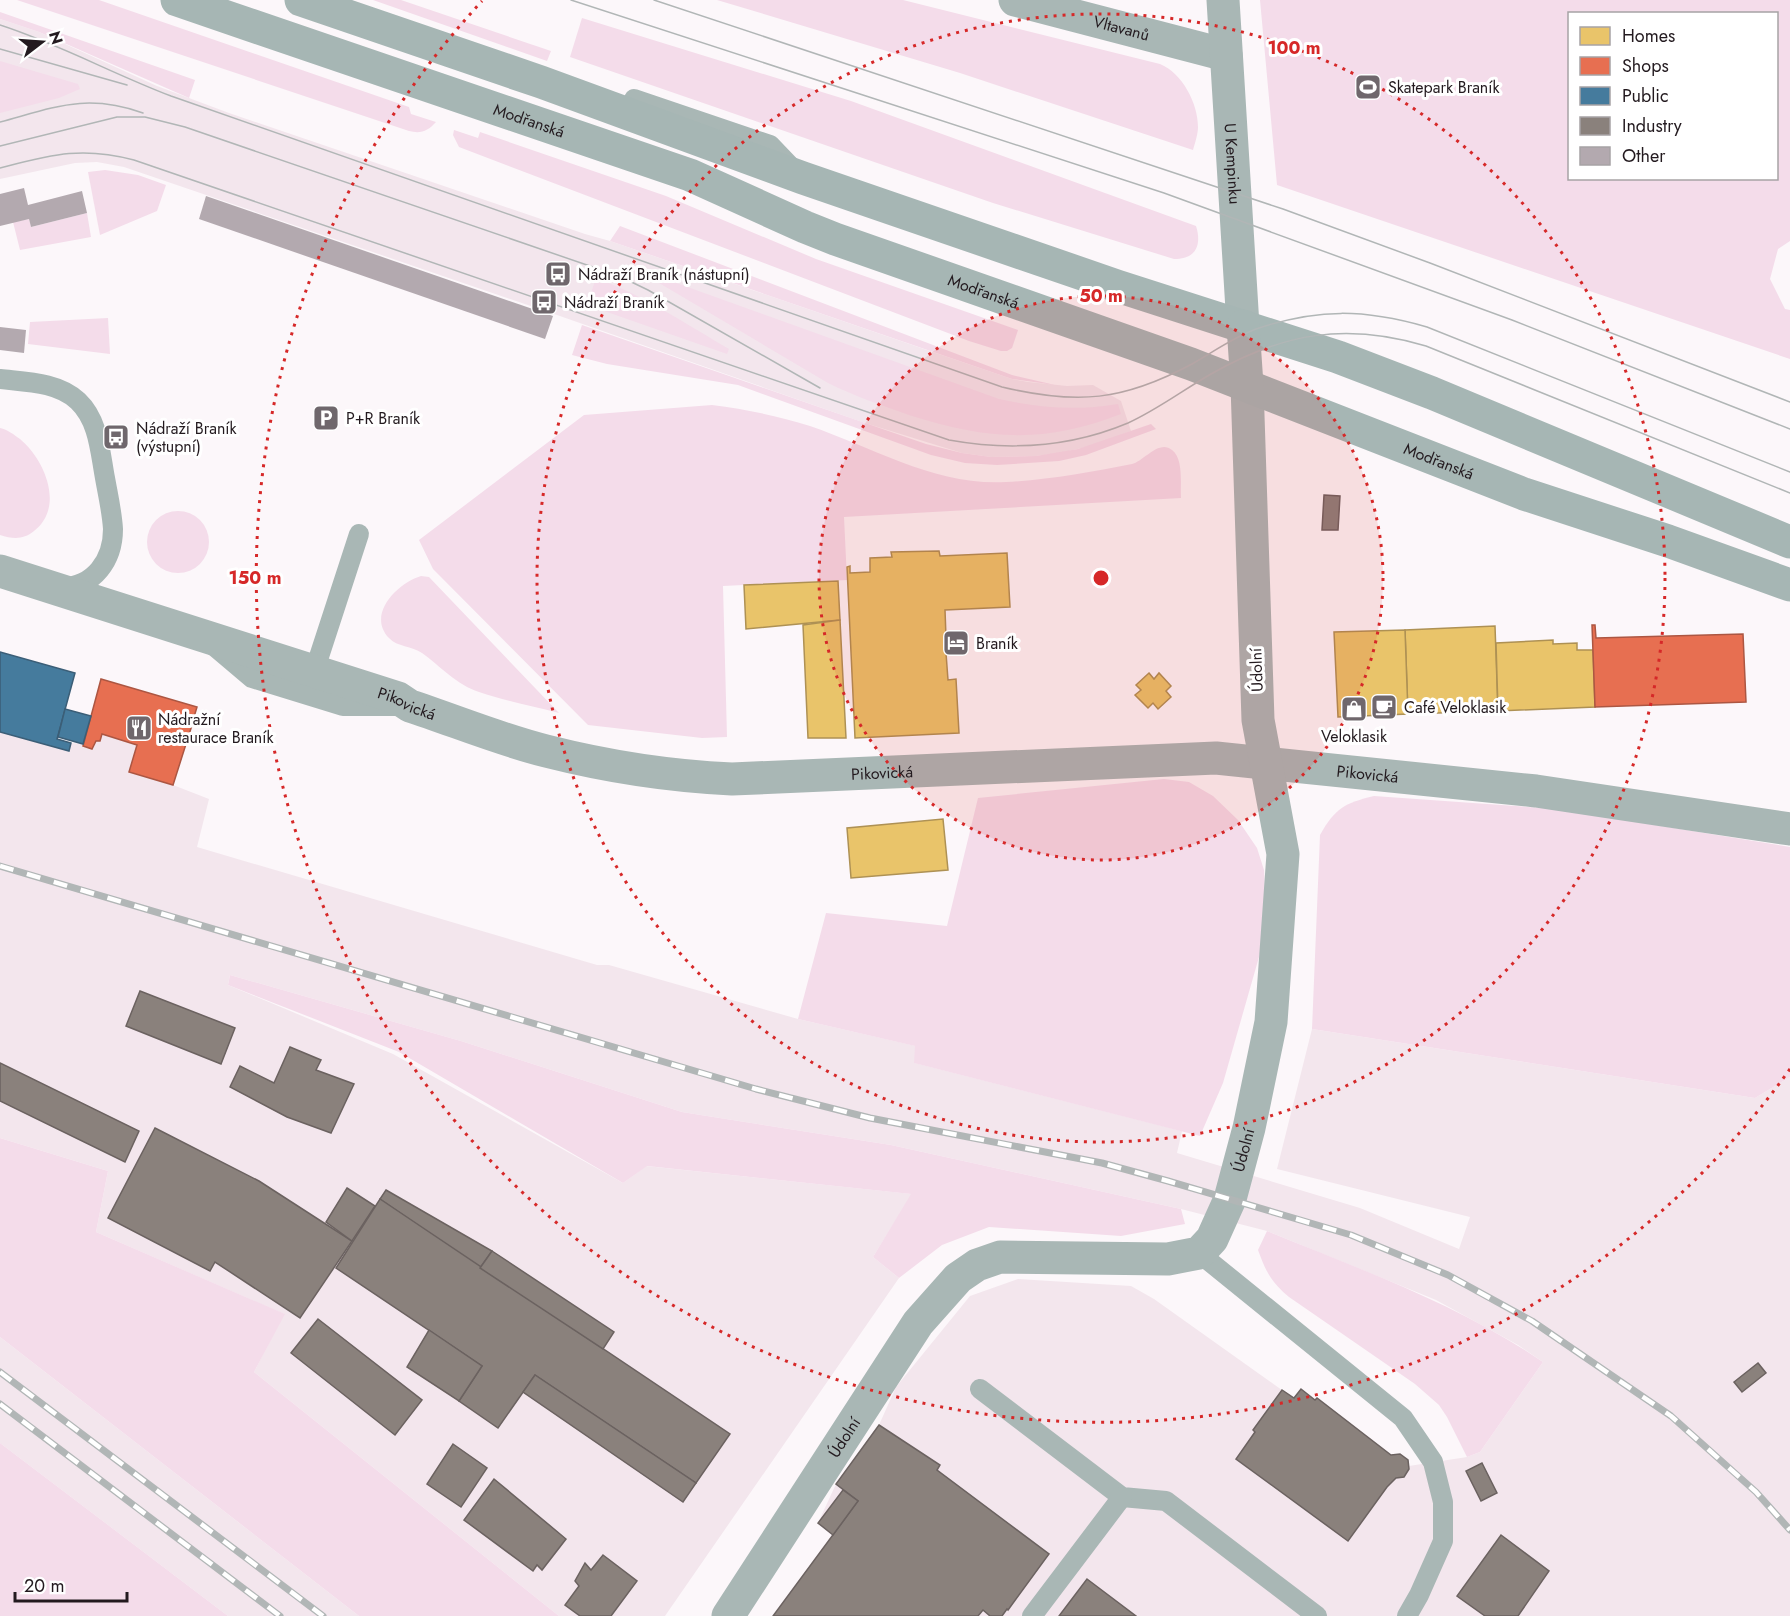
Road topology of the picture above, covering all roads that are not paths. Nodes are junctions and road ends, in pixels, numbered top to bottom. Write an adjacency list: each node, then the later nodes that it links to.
1 (177, 0): 8 (main road, Modřanská)
2 (301, 0): 6 (main road)
3 (1015, 0): 5 (street, Vltavanů)
4 (1223, 0): 5 (street, U Kempinku)
5 (1226, 55): 6 (street, U Kempinku)
6 (1243, 326): 8 (main road); 10 (main road)
7 (0, 379): 13 (lane)
8 (1247, 386): 12 (main road, Modřanská); 17 (street, Údolní)
9 (359, 534): 15 (lane)
10 (1790, 542)
11 (0, 571): 13 (street, Pikovická)
12 (1790, 585)
13 (53, 588): 14 (street, Pikovická)
14 (202, 636): 15 (street, Pikovická); 16 (lane)
15 (314, 672): 16 (street, Pikovická)
16 (410, 706): 17 (street, Pikovická)
17 (1264, 763): 18 (street, Pikovická); 19 (street, Údolní)
18 (1790, 829)
19 (1199, 1253): 22 (street, Údolní); 25 (lane)
20 (980, 1389): 21 (lane)
21 (1122, 1497): 23 (lane); 24 (lane)
22 (728, 1616)
23 (1032, 1616)
24 (1317, 1616)
25 (1407, 1616)

